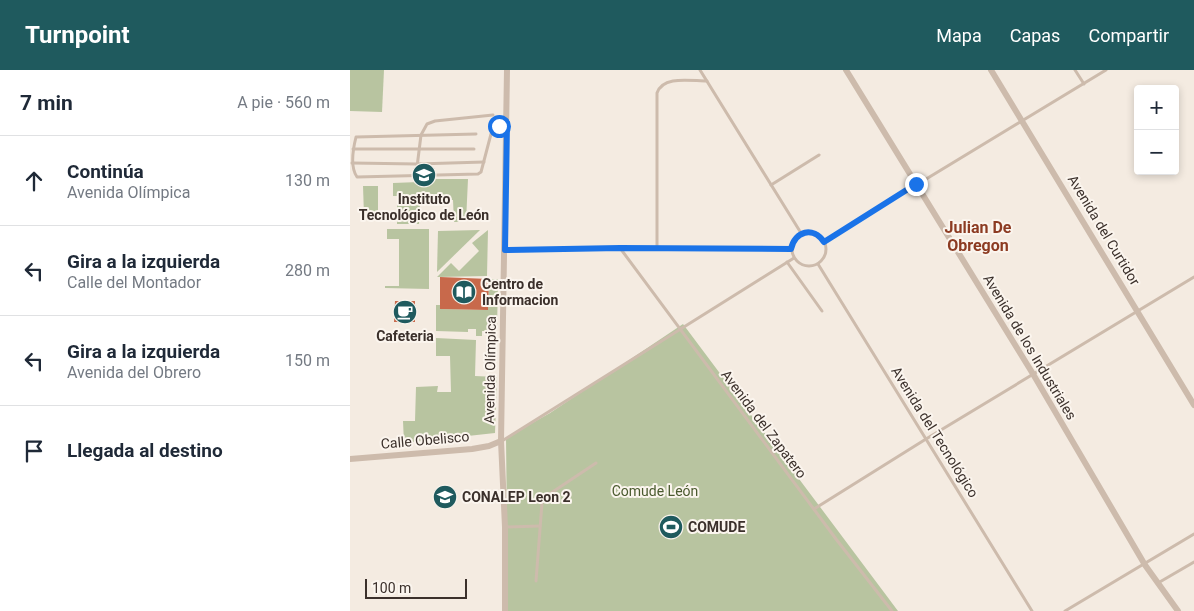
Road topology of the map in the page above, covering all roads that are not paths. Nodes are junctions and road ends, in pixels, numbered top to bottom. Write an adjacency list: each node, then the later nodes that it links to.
1 (507, 70): 11 (street, Avenida Olímpica)
2 (700, 70): 7 (lane)
3 (846, 70): 22 (street, Avenida de los Industriales)
4 (991, 70): 10 (street, Avenida del Curtidor)
5 (1075, 70): 8 (lane)
6 (1106, 70): 8 (lane)
7 (707, 81): 23 (lane); 27 (lane)
8 (1084, 84): 10 (lane)
9 (493, 116): 13 (lane)
10 (1023, 121): 22 (lane); 35 (street, Avenida del Curtidor)
11 (507, 123): 18 (lane); 29 (street, Avenida Olímpica)
12 (476, 134): 13 (lane)
13 (421, 135): 14 (lane); 15 (lane)
14 (353, 149): 15 (lane); 19 (lane)
15 (418, 149): 16 (lane); 20 (lane)
16 (474, 149)
17 (819, 155): 23 (lane)
18 (484, 162): 20 (lane); 21 (lane)
19 (352, 163): 20 (lane); 21 (lane)
20 (417, 164): 21 (lane)
21 (416, 175)
22 (916, 184): 25 (lane); 37 (street, Avenida de los Industriales)
23 (772, 185): 24 (lane)
24 (801, 233): 25 (lane); 28 (lane)
25 (824, 242): 32 (lane)
26 (620, 248): 27 (lane); 29 (lane); 36 (lane, Avenida del Zapatero)
27 (657, 248): 28 (lane)
28 (791, 249): 30 (lane)
29 (505, 250): 40 (street, Avenida Olímpica)
30 (794, 258): 31 (lane); 32 (lane)
31 (787, 262): 34 (lane); 36 (lane)
32 (818, 264): 39 (lane, Avenida del Tecnológico)
33 (1194, 277): 35 (lane)
34 (822, 311)
35 (1138, 311): 37 (lane); 38 (street, Avenida del Curtidor)
36 (680, 329): 40 (lane); 43 (lane, Avenida del Zapatero)
37 (1032, 374): 39 (lane); 48 (street, Avenida de los Industriales)
38 (1194, 405)
39 (926, 438): 43 (lane); 53 (lane, Avenida del Tecnológico)
40 (501, 441): 41 (street, Calle Obelisco); 45 (street, Avenida Olímpica)
41 (350, 459)
42 (596, 462): 44 (lane)
43 (814, 509): 52 (lane, Avenida del Zapatero)
44 (540, 526): 45 (lane); 49 (lane)
45 (505, 528): 51 (street, Avenida Olímpica)
46 (1194, 534): 48 (lane)
47 (1194, 562): 50 (lane)
48 (1145, 565): 50 (street, Avenida de los Industriales); 54 (lane)
49 (536, 581)
50 (1158, 584): 55 (street, Avenida de los Industriales)
51 (505, 611)
52 (892, 611)
53 (1032, 611)
54 (1065, 611)
55 (1178, 611)

